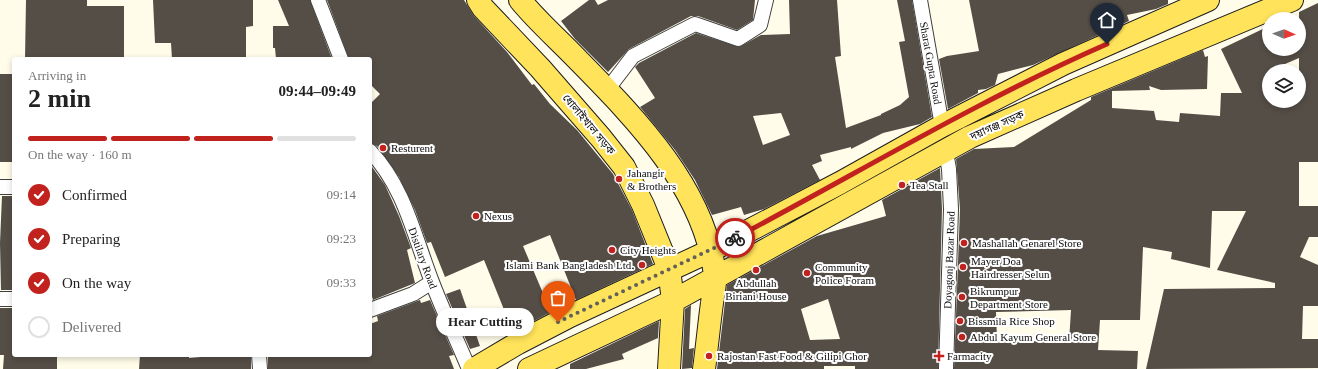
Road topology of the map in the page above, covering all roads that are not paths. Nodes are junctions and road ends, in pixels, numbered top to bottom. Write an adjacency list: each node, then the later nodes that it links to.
1 (318, 0): 9 (street)
2 (478, 0): 17 (main road, ধোলাইখাল সড়ক)
3 (520, 0): 10 (main road)
4 (766, 0): 10 (street)
5 (920, 0): 11 (street, Sharat Gupta Road)
6 (1208, 0): 8 (main road, দয়াগঞ্জ সড়ক)
7 (1292, 0): 12 (main road, দয়াগঞ্জ সড়ক)
8 (1180, 6): 11 (main road, দয়াগঞ্জ সড়ক)
9 (340, 57)
10 (607, 90): 16 (main road)
11 (942, 126): 16 (main road, দয়াগঞ্জ সড়ক)
12 (946, 152): 18 (main road, দয়াগঞ্জ সড়ক); 32 (street, Doyagonj Bazar Road)
13 (372, 153): 19 (street, Distilary Road)
14 (0, 187): 15 (street)
15 (12, 187)
16 (710, 251): 17 (main road, দয়াগঞ্জ সড়ক); 18 (main road)
17 (669, 269): 22 (main road, ধোলাইখাল সড়ক); 24 (main road, দয়াগঞ্জ সড়ক)
18 (715, 277): 22 (main road, দয়াগঞ্জ সড়ক); 31 (main road)
19 (432, 282): 23 (street); 28 (street, Distilary Road)
20 (0, 299): 21 (street)
21 (12, 299)
22 (673, 301): 26 (main road, দয়াগঞ্জ সড়ক); 30 (main road, ধোলাইখাল সড়ক)
23 (372, 309)
24 (535, 334): 26 (main road); 29 (main road, দয়াগঞ্জ সড়ক)
25 (259, 357): 27 (street)
26 (538, 365)
27 (260, 369)
28 (469, 369)
29 (474, 369)
30 (669, 369)
31 (704, 369)
32 (946, 369)

